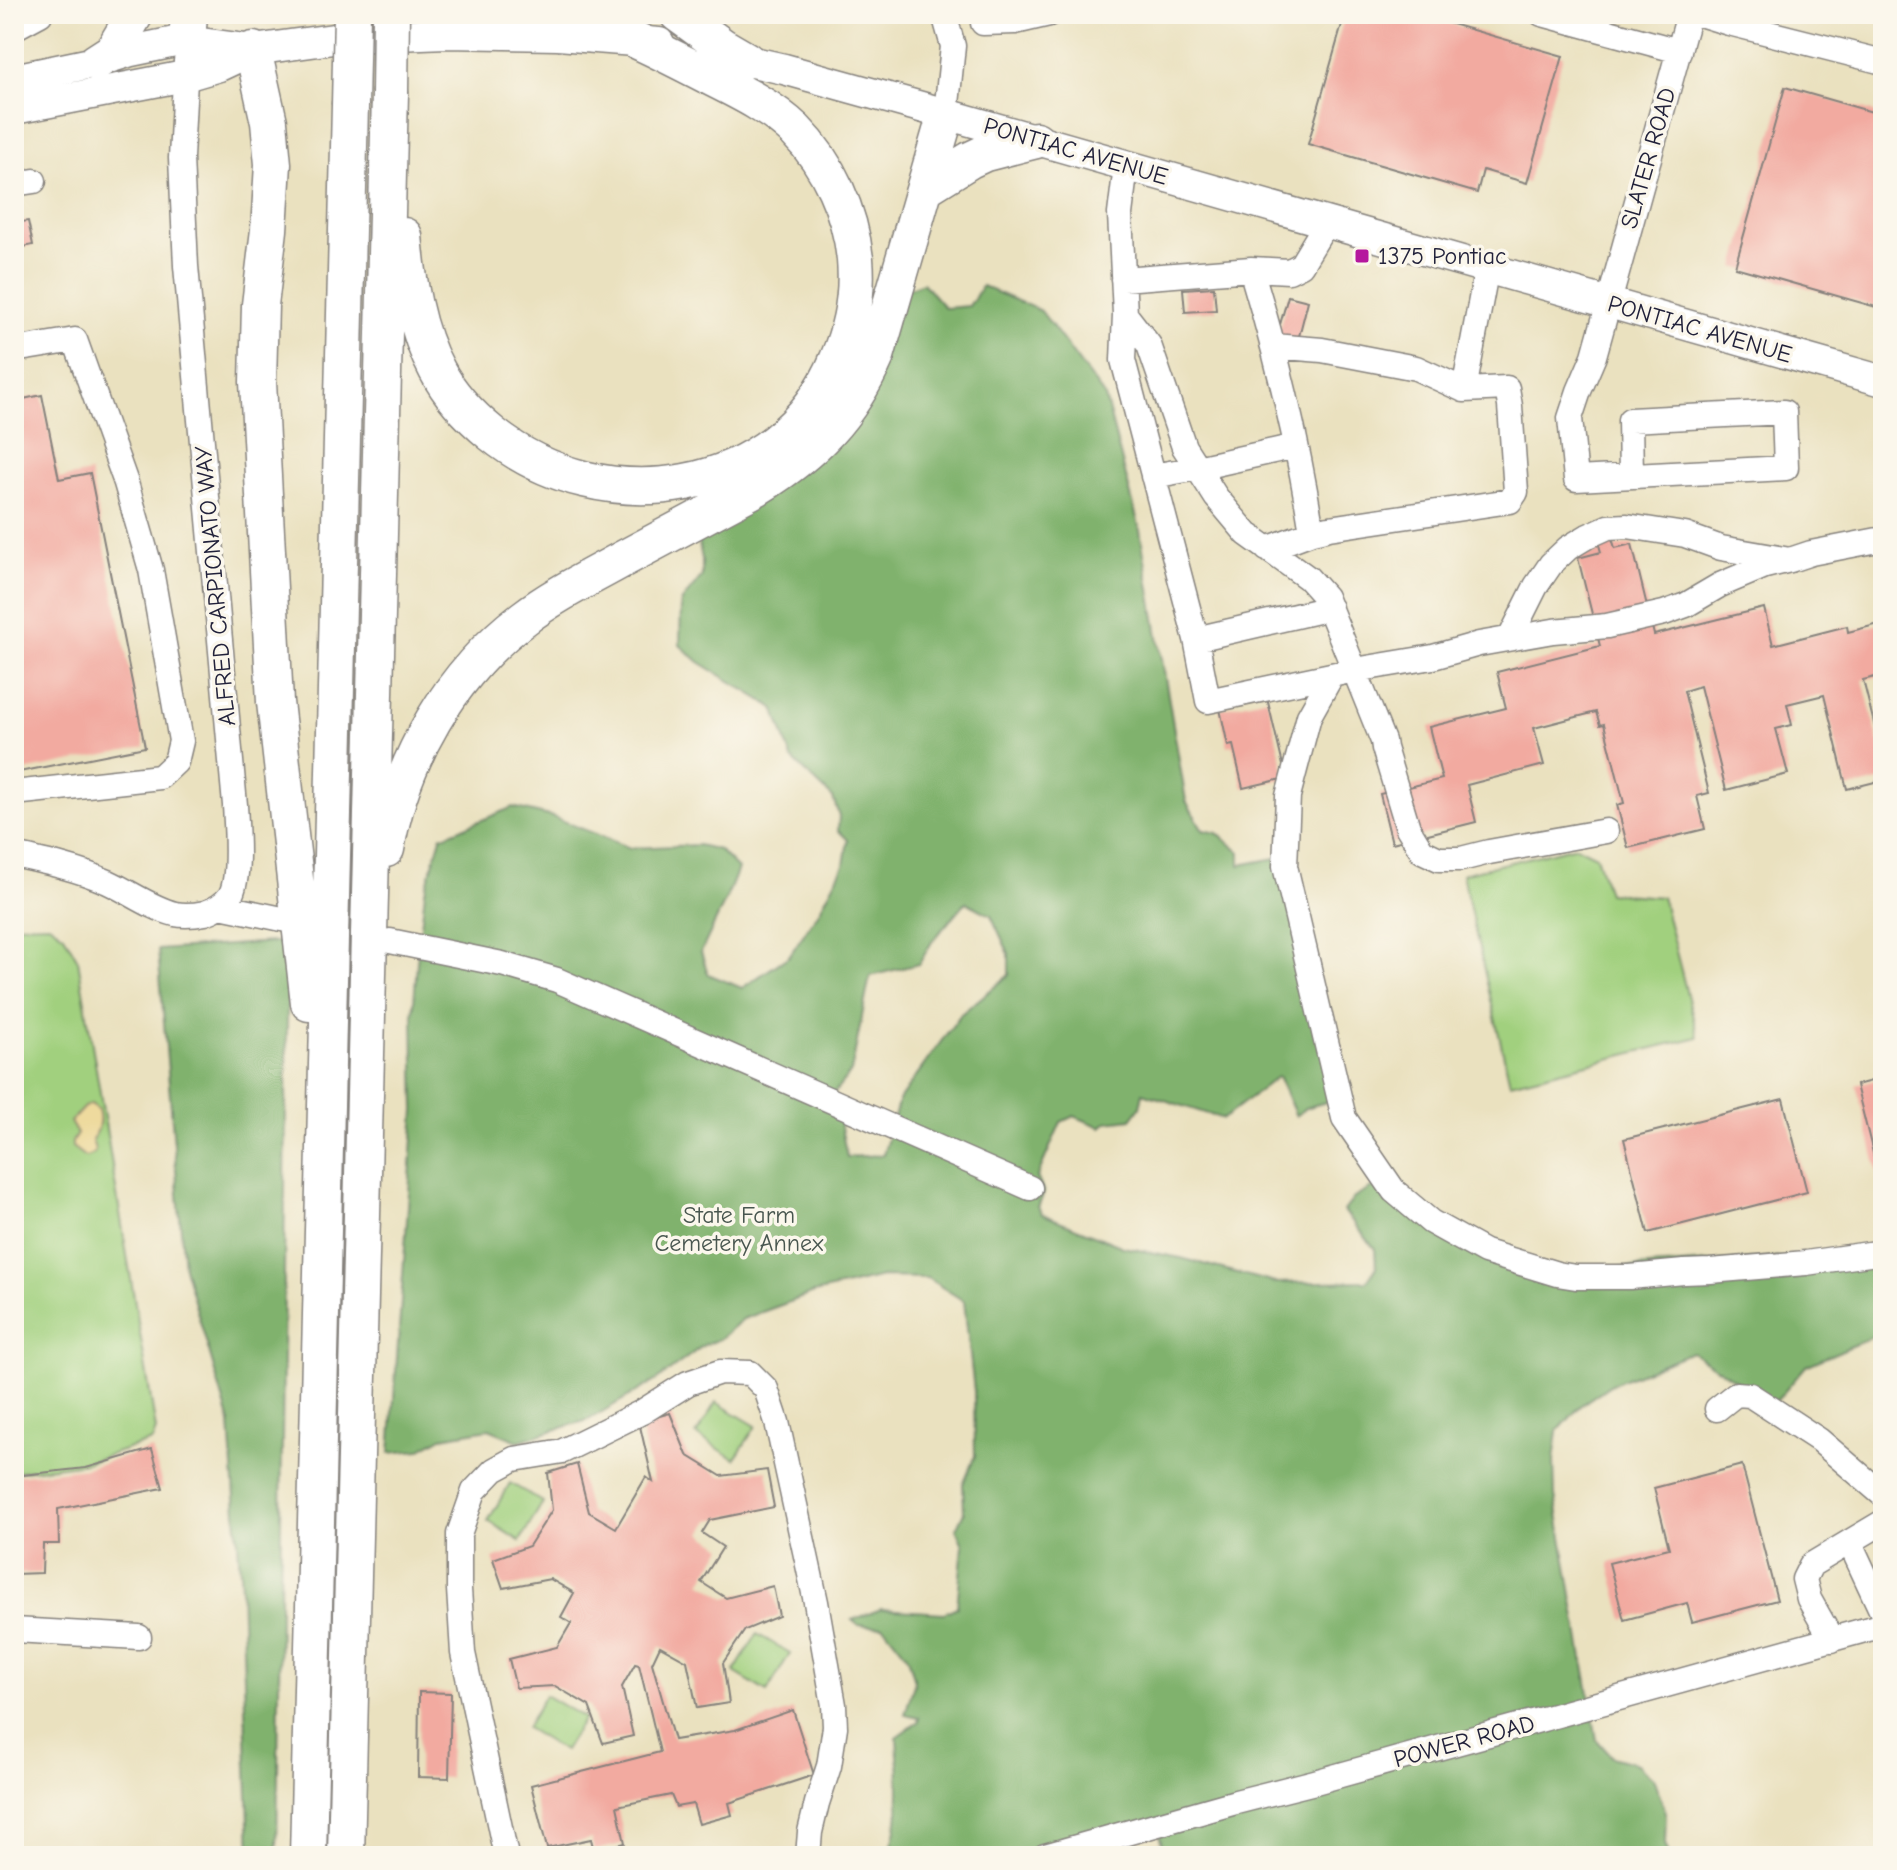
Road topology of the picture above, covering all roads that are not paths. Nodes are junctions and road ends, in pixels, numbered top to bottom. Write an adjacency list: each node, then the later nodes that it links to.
1 (40, 14): 13 (street)
2 (135, 14): 19 (highway)
3 (352, 14): 57 (highway, bridge)
4 (391, 14): 22 (highway, bridge)
5 (678, 14): 18 (highway)
6 (944, 14): 24 (street)
7 (983, 14): 8 (street)
8 (1049, 14)
9 (1542, 14): 12 (street)
10 (1689, 14): 17 (street, SLATER ROAD)
11 (1700, 14): 20 (street)
12 (1622, 24): 17 (street)
13 (14, 28)
14 (638, 41): 16 (main road, PONTIAC AVENUE); 18 (main road, PONTIAC AVENUE); 22 (highway)
15 (187, 44): 16 (main road, PONTIAC AVENUE); 19 (main road, PONTIAC AVENUE); 23 (main road, PONTIAC AVENUE); 53 (street, ALFRED CARPIONATO WAY)
16 (253, 50): 57 (highway)
17 (1679, 51): 32 (street, SLATER ROAD)
18 (746, 60): 24 (main road, PONTIAC AVENUE)
19 (96, 62): 21 (main road, PONTIAC AVENUE)
20 (1883, 62)
21 (14, 79)
22 (390, 93): 55 (highway)
23 (14, 109)
24 (946, 114): 25 (main road, PONTIAC AVENUE); 27 (highway)
25 (1036, 140): 26 (main road, PONTIAC AVENUE); 27 (highway)
26 (1126, 166): 28 (main road, PONTIAC AVENUE); 31 (street)
27 (925, 188): 55 (highway)
28 (1327, 222): 29 (main road, PONTIAC AVENUE); 30 (street)
29 (1487, 267): 32 (main road, PONTIAC AVENUE); 37 (street)
30 (1251, 269): 31 (street); 34 (street)
31 (1123, 279): 33 (street)
32 (1608, 303): 36 (main road, PONTIAC AVENUE); 40 (street, SLATER ROAD)
33 (1125, 314): 39 (street); 41 (street)
34 (1273, 346): 37 (street); 38 (street)
35 (14, 350): 50 (street)
36 (1883, 381)
37 (1464, 390): 42 (street)
38 (1296, 446): 39 (street); 42 (street)
39 (1197, 468): 41 (street); 44 (street)
40 (1631, 475): 40 (street)
41 (1153, 476): 48 (street)
42 (1312, 532): 44 (street)
43 (1883, 539): 45 (street)
44 (1267, 549): 46 (street)
45 (1790, 560): 47 (street); 47 (street)
46 (1330, 608): 48 (street); 49 (street)
47 (1510, 638): 49 (street)
48 (1196, 639): 49 (street)
49 (1344, 673): 51 (street); 58 (street)
50 (14, 793)
51 (1606, 831)
52 (14, 855): 53 (street)
53 (220, 906): 54 (street)
54 (287, 920)
55 (379, 947): 56 (street); 69 (highway)
56 (1030, 1188)
57 (323, 1244): 68 (highway)
58 (1883, 1252)
59 (1717, 1409): 60 (street)
60 (1883, 1495)
61 (1883, 1522): 62 (street)
62 (1850, 1543): 63 (street); 67 (street)
63 (1883, 1614)
64 (1883, 1625): 67 (street, POWER ROAD)
65 (14, 1630): 66 (street)
66 (139, 1637)
67 (1832, 1640): 72 (street, POWER ROAD)
68 (308, 1856)
69 (346, 1856)
70 (506, 1856): 71 (street)
71 (808, 1856)
72 (1045, 1856)

